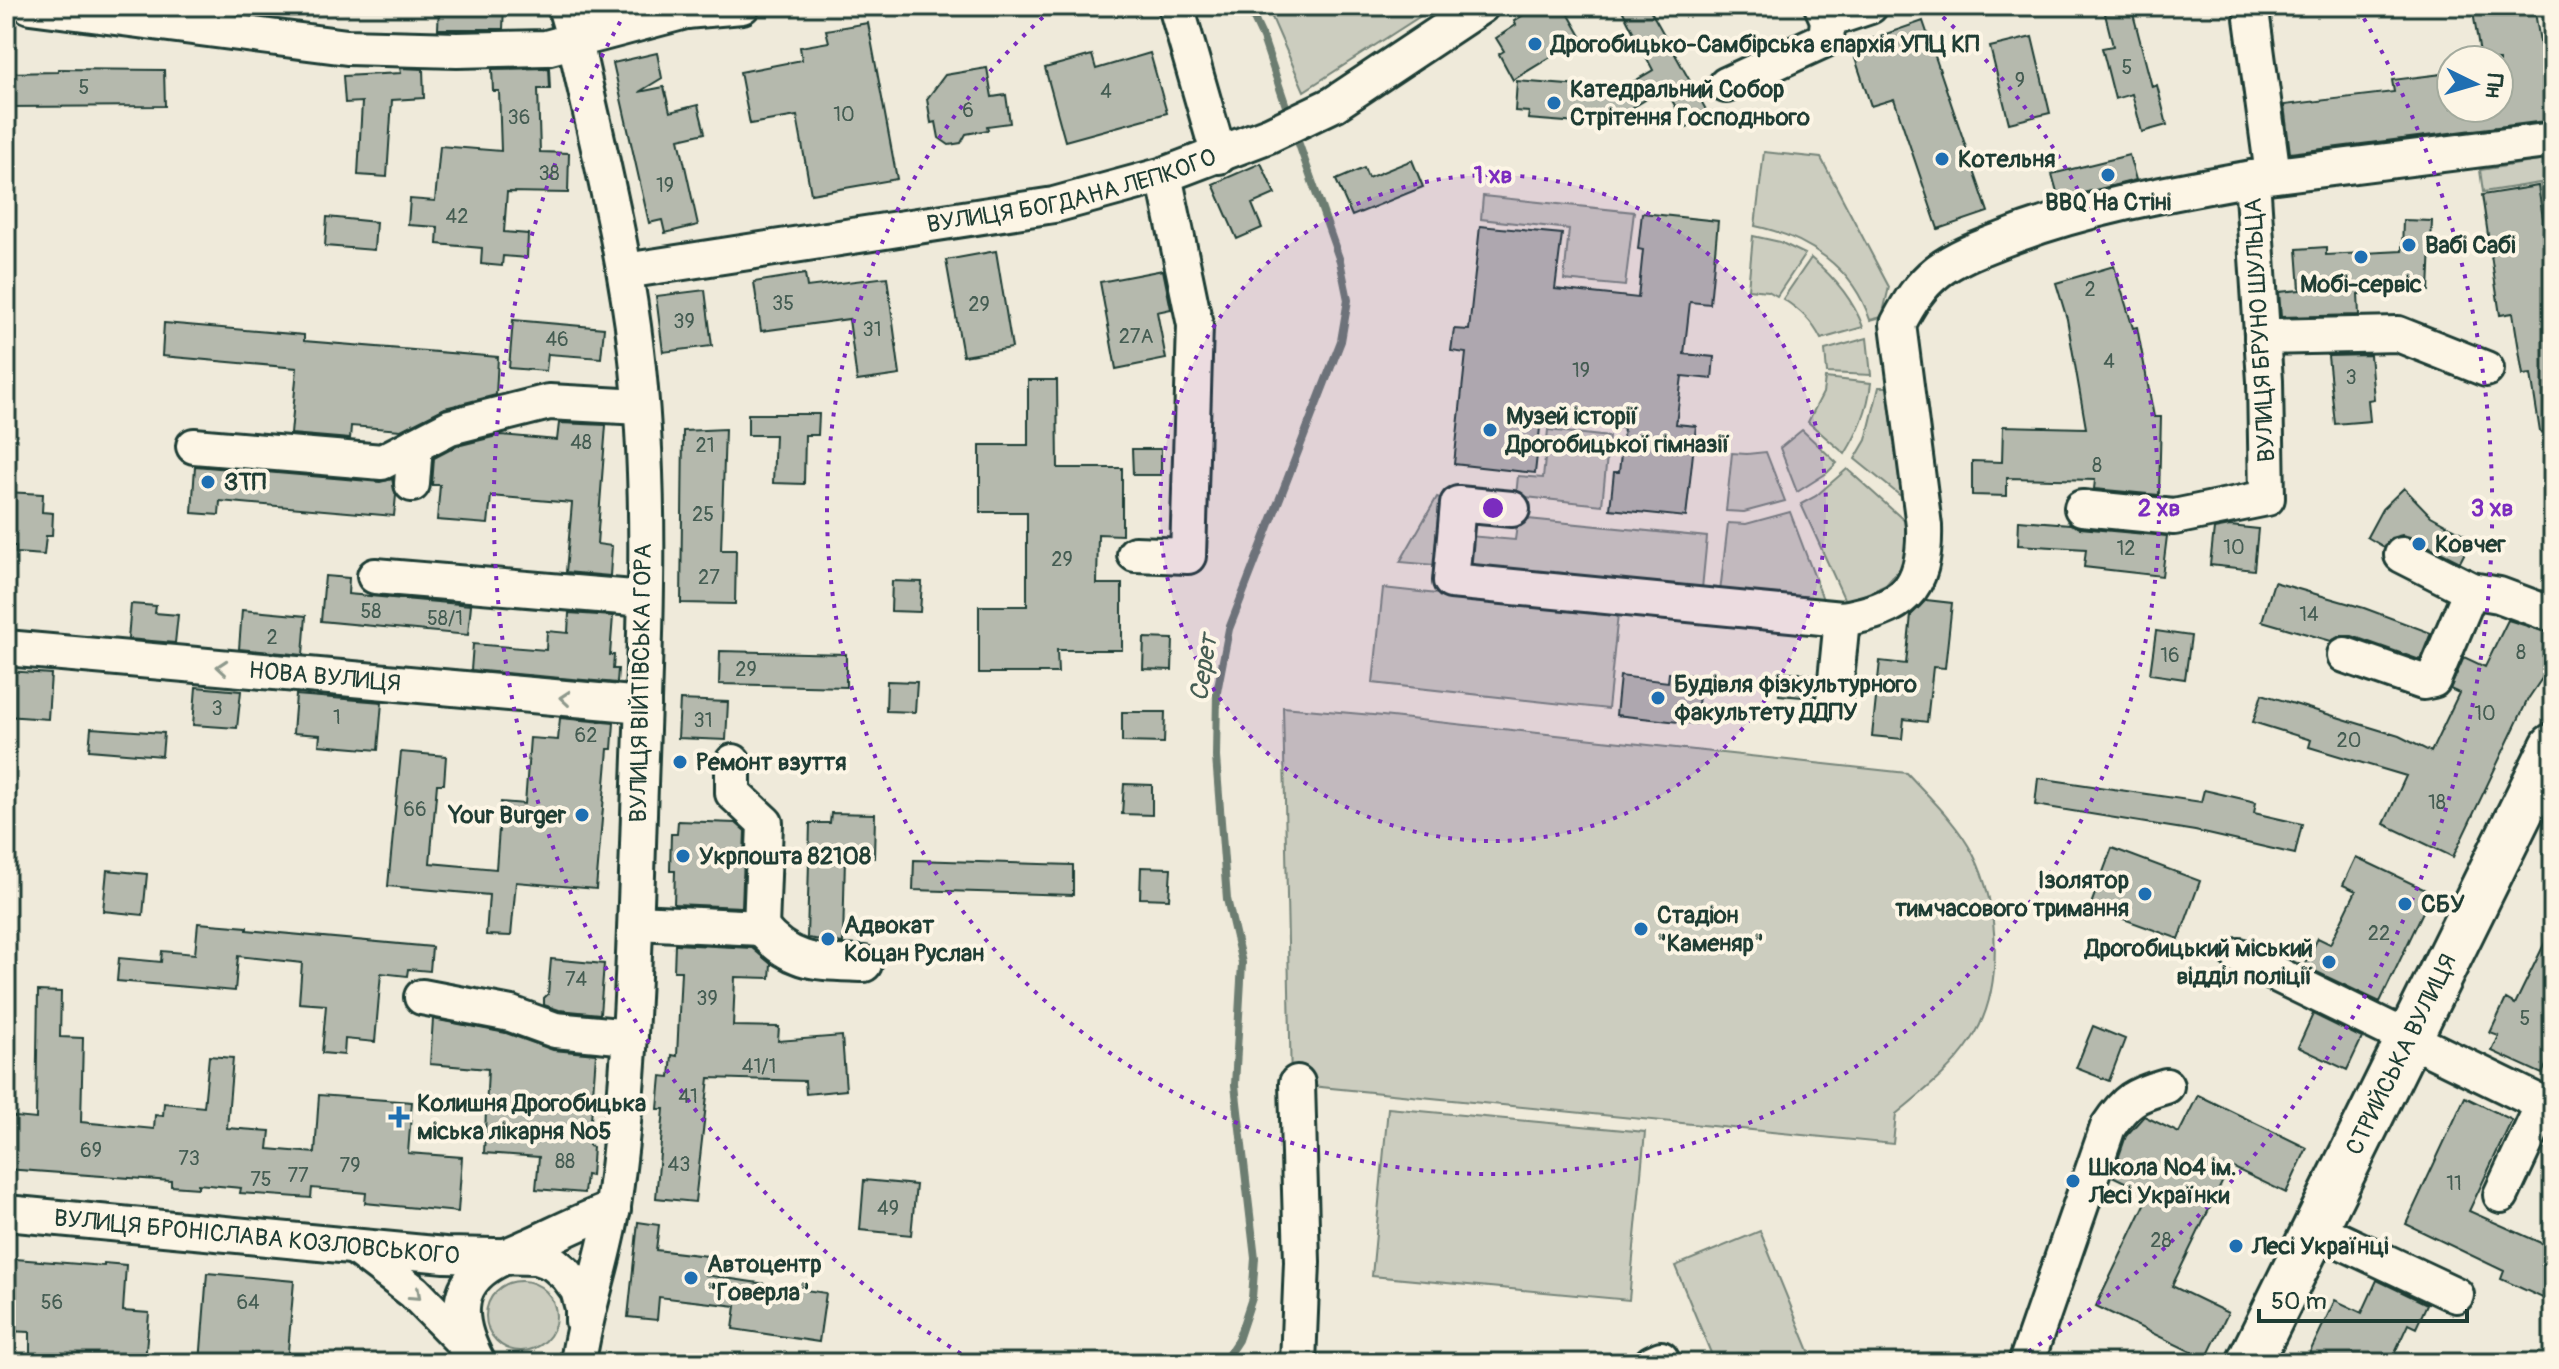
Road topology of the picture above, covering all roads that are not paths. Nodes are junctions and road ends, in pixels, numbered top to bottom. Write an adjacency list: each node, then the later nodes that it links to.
1 (30, 6): 10 (street)
2 (565, 6): 10 (street, ВУЛИЦЯ ВІЙТІВСЬКА ГОРА)
3 (742, 6): 7 (street)
4 (1176, 6): 13 (street)
5 (1481, 6): 13 (street, ВУЛИЦЯ БОГДАНА ЛЕПКОГО)
6 (1870, 6): 8 (street)
7 (687, 8): 10 (street)
8 (1825, 13): 11 (street)
9 (2252, 18): 15 (street)
10 (575, 41): 16 (street, ВУЛИЦЯ ВІЙТІВСЬКА ГОРА)
11 (1726, 85)
12 (2553, 140): 15 (street, ВУЛИЦЯ БРУНО ШУЛЬЦА)
13 (1219, 156): 14 (street, ВУЛИЦЯ БОГДАНА ЛЕПКОГО)
14 (1164, 175): 16 (street, ВУЛИЦЯ БОГДАНА ЛЕПКОГО); 25 (street)
15 (2262, 176): 17 (street, ВУЛИЦЯ БРУНО ШУЛЬЦА); 31 (street)
16 (625, 271): 19 (street, ВУЛИЦЯ ВІЙТІВСЬКА ГОРА)
17 (2262, 337): 18 (street); 23 (street, ВУЛИЦЯ БРУНО ШУЛЬЦА)
18 (2486, 369)
19 (641, 407): 20 (street); 29 (street, ВУЛИЦЯ ВІЙТІВСЬКА ГОРА)
20 (415, 445): 21 (street); 22 (street)
21 (194, 446)
22 (412, 484)
23 (2082, 508)
24 (1512, 509): 31 (street)
25 (1135, 554)
26 (2402, 555): 28 (street)
27 (375, 576): 29 (street)
28 (2471, 590): 30 (street); 33 (street)
29 (645, 599): 35 (street, ВУЛИЦЯ ВІЙТІВСЬКА ГОРА)
30 (2553, 615)
31 (1842, 619): 34 (street)
32 (6, 648): 35 (street, НОВА ВУЛИЦЯ, one-way to 32)
33 (2345, 655)
34 (1834, 700)
35 (643, 705): 38 (street, ВУЛИЦЯ ВІЙТІВСЬКА ГОРА)
36 (2553, 746): 44 (main road, СТРИЙСЬКА ВУЛИЦЯ)
37 (733, 762): 39 (street)
38 (636, 922): 39 (street); 43 (street, ВУЛИЦЯ ВІЙТІВСЬКА ГОРА)
39 (761, 928): 41 (street)
40 (2239, 956): 44 (street)
41 (864, 964)
42 (422, 997): 43 (street)
43 (630, 1037): 49 (street, ВУЛИЦЯ ВІЙТІВСЬКА ГОРА)
44 (2407, 1039): 47 (street); 51 (main road, СТРИЙСЬКА ВУЛИЦЯ)
45 (1297, 1083): 59 (street)
46 (2166, 1086): 60 (street)
47 (2548, 1107): 48 (street)
48 (2501, 1195)
49 (613, 1209): 53 (street); 55 (street, ВУЛИЦЯ ВІЙТІВСЬКА ГОРА)
50 (6, 1213): 52 (street, ВУЛИЦЯ БРОНІСЛАВА КОЗЛОВСЬКОГО)
51 (2315, 1229): 54 (street); 61 (main road, СТРИЙСЬКА ВУЛИЦЯ)
52 (355, 1247): 53 (street, ВУЛИЦЯ БРОНІСЛАВА КОЗЛОВСЬКОГО); 56 (street, one-way to 56)
53 (509, 1256): 55 (street, ВУЛИЦЯ БРОНІСЛАВА КОЗЛОВСЬКОГО); 56 (street)
54 (2456, 1295)
55 (583, 1326): 57 (street); 58 (street, ВУЛИЦЯ ВІЙТІВСЬКА ГОРА)
56 (477, 1359)
57 (562, 1363)
58 (578, 1363)
59 (1298, 1363)
60 (2026, 1363)
61 (2250, 1363)

